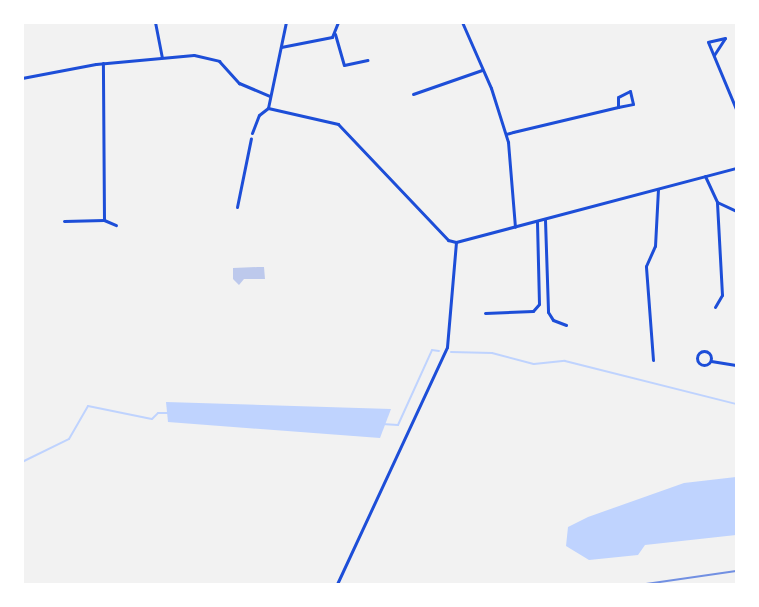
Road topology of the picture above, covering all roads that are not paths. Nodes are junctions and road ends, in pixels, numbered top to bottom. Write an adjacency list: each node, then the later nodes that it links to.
1 (155, 22): 8 (street)
2 (286, 22): 6 (street)
3 (338, 22): 5 (street)
4 (462, 22): 11 (street)
5 (335, 34): 6 (street); 9 (street)
6 (281, 47): 14 (street)
7 (714, 56): 7 (street); 17 (street)
8 (162, 57): 10 (street); 14 (street)
9 (367, 60)
10 (103, 63): 12 (street); 27 (street)
11 (482, 70): 13 (street); 19 (street)
12 (22, 78)
13 (413, 94)
14 (269, 96): 16 (street)
15 (618, 107): 15 (street); 19 (street)
16 (268, 108): 18 (street); 33 (street)
17 (736, 109)
18 (252, 133)
19 (506, 134): 32 (street)
20 (251, 138): 25 (street)
21 (736, 168): 22 (street)
22 (705, 176): 23 (street); 24 (street)
23 (658, 189): 28 (street); 37 (street)
24 (717, 202): 26 (street); 34 (street)
25 (237, 207)
26 (736, 211)
27 (104, 220): 29 (street); 31 (street)
28 (545, 220): 30 (street); 36 (street)
29 (64, 221)
30 (537, 222): 32 (street); 35 (street)
31 (116, 225)
32 (516, 227): 33 (street)
33 (456, 242): 40 (street)
34 (715, 307)
35 (485, 313)
36 (566, 325)
37 (653, 360)
38 (711, 361): 38 (street); 39 (street)
39 (736, 364)
40 (337, 585)

